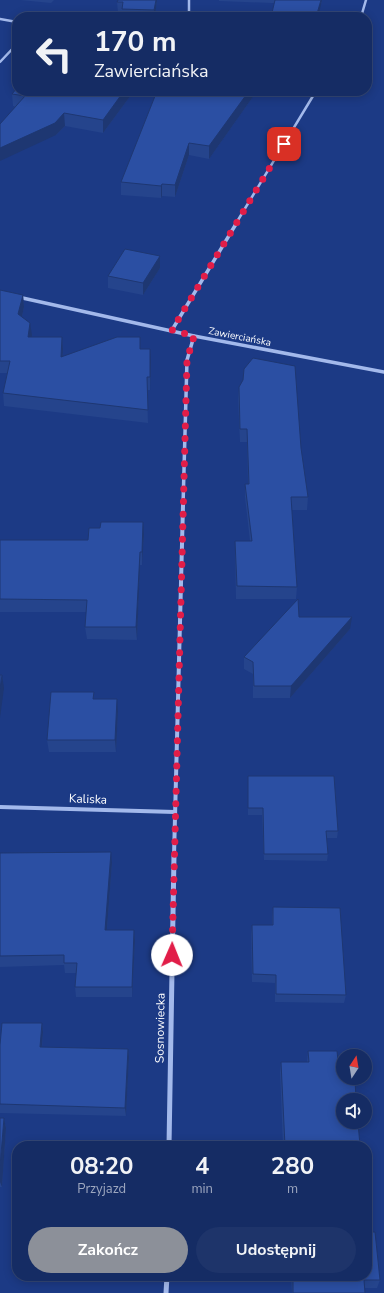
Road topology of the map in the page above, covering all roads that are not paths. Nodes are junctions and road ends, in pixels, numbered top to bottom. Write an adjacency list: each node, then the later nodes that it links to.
1 (189, 0): 3 (street)
2 (366, 0): 4 (street)
3 (189, 12)
4 (362, 12)
5 (0, 19): 6 (street)
6 (12, 21)
7 (12, 49): 8 (street)
8 (0, 62)
9 (313, 96): 11 (street)
10 (16, 296): 11 (street, Zawierciańska)
11 (172, 330): 12 (street, Zawierciańska)
12 (194, 336): 13 (street, Zawierciańska); 15 (street, Sosnowiecka)
13 (384, 372)
14 (0, 807): 15 (street, Kaliska)
15 (175, 812): 16 (street, Sosnowiecka)
16 (169, 1141)
17 (167, 1281): 18 (street)
18 (166, 1293)

